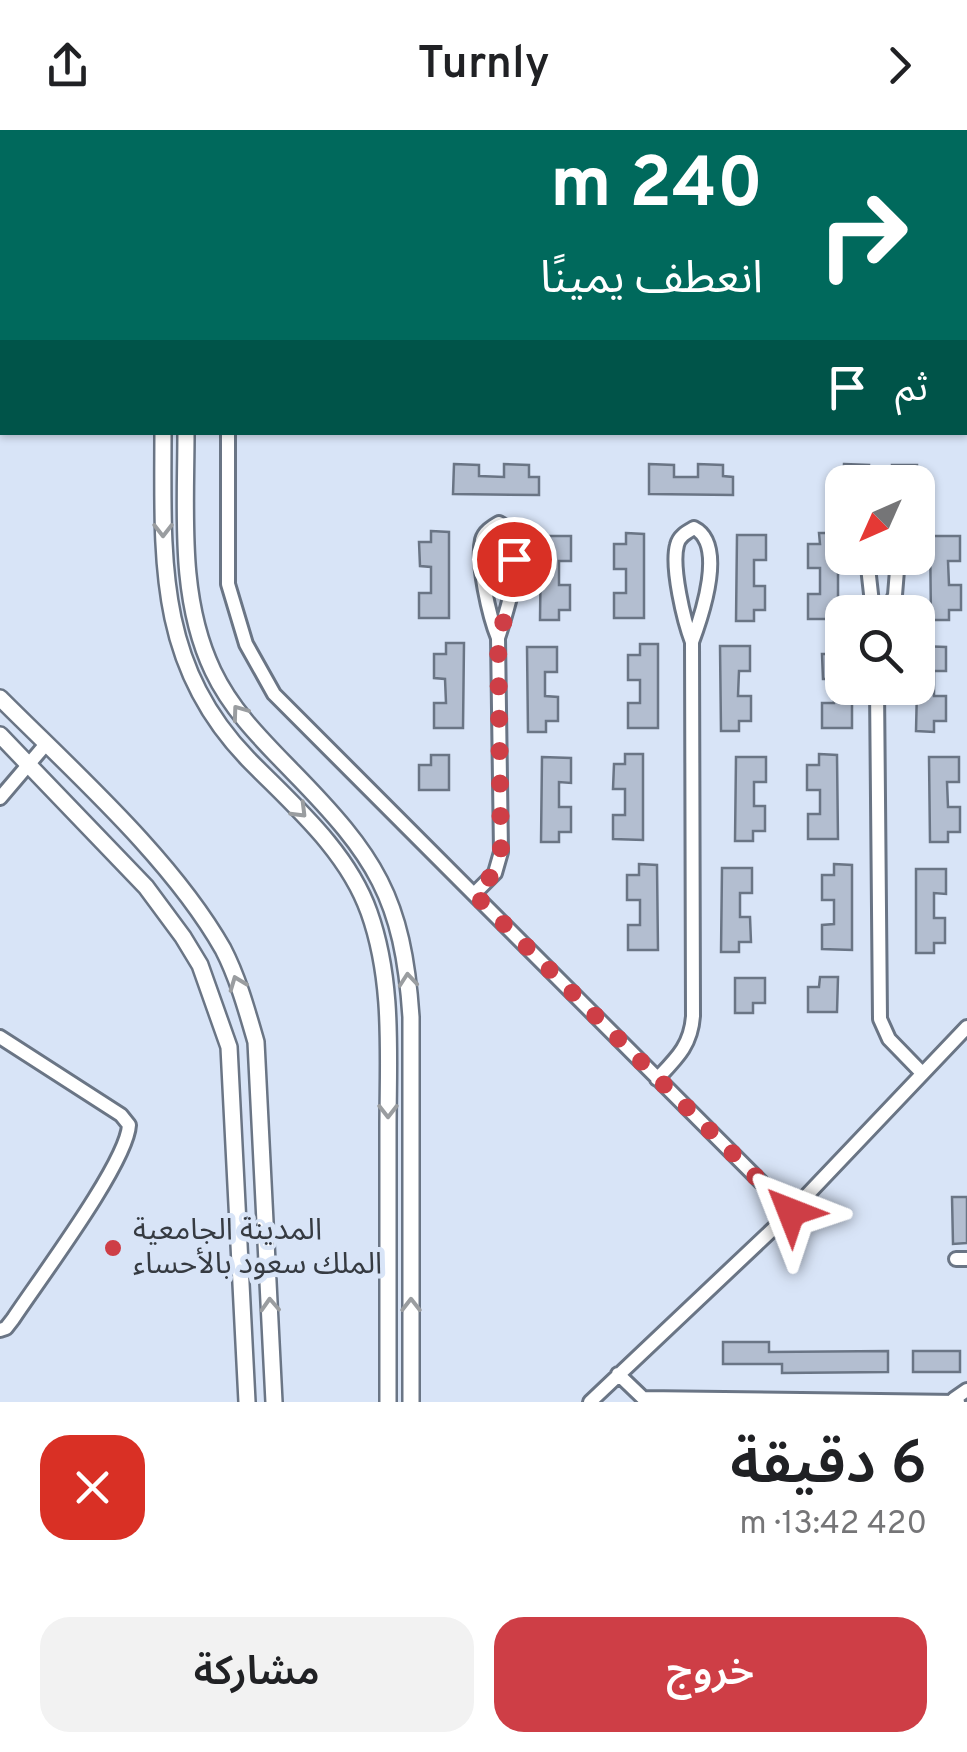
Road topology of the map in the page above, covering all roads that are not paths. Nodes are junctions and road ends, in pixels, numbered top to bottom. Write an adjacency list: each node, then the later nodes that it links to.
1 (163, 435): 4 (main road)
2 (186, 435): 5 (main road)
3 (228, 435): 14 (street)
4 (163, 482): 5 (main road); 26 (main road, one-way to 26)
5 (186, 482): 27 (main road, one-way to 5)
6 (498, 638): 6 (street); 14 (street)
7 (692, 642): 7 (street); 18 (street)
8 (0, 698): 11 (main road)
9 (877, 705): 17 (street)
10 (0, 735): 12 (main road)
11 (46, 744): 12 (street); 25 (main road, one-way to 11)
12 (28, 763): 13 (street); 24 (main road)
13 (0, 798)
14 (474, 894): 18 (street)
15 (967, 1028): 17 (street)
16 (0, 1036): 20 (street)
17 (922, 1073): 19 (street)
18 (658, 1078): 19 (street)
19 (791, 1212): 21 (street)
20 (0, 1330)
21 (618, 1374): 23 (street); 28 (street)
22 (967, 1390): 23 (street)
23 (956, 1401)
24 (247, 1402)
25 (274, 1402)
26 (388, 1402)
27 (411, 1402)
28 (590, 1402)

